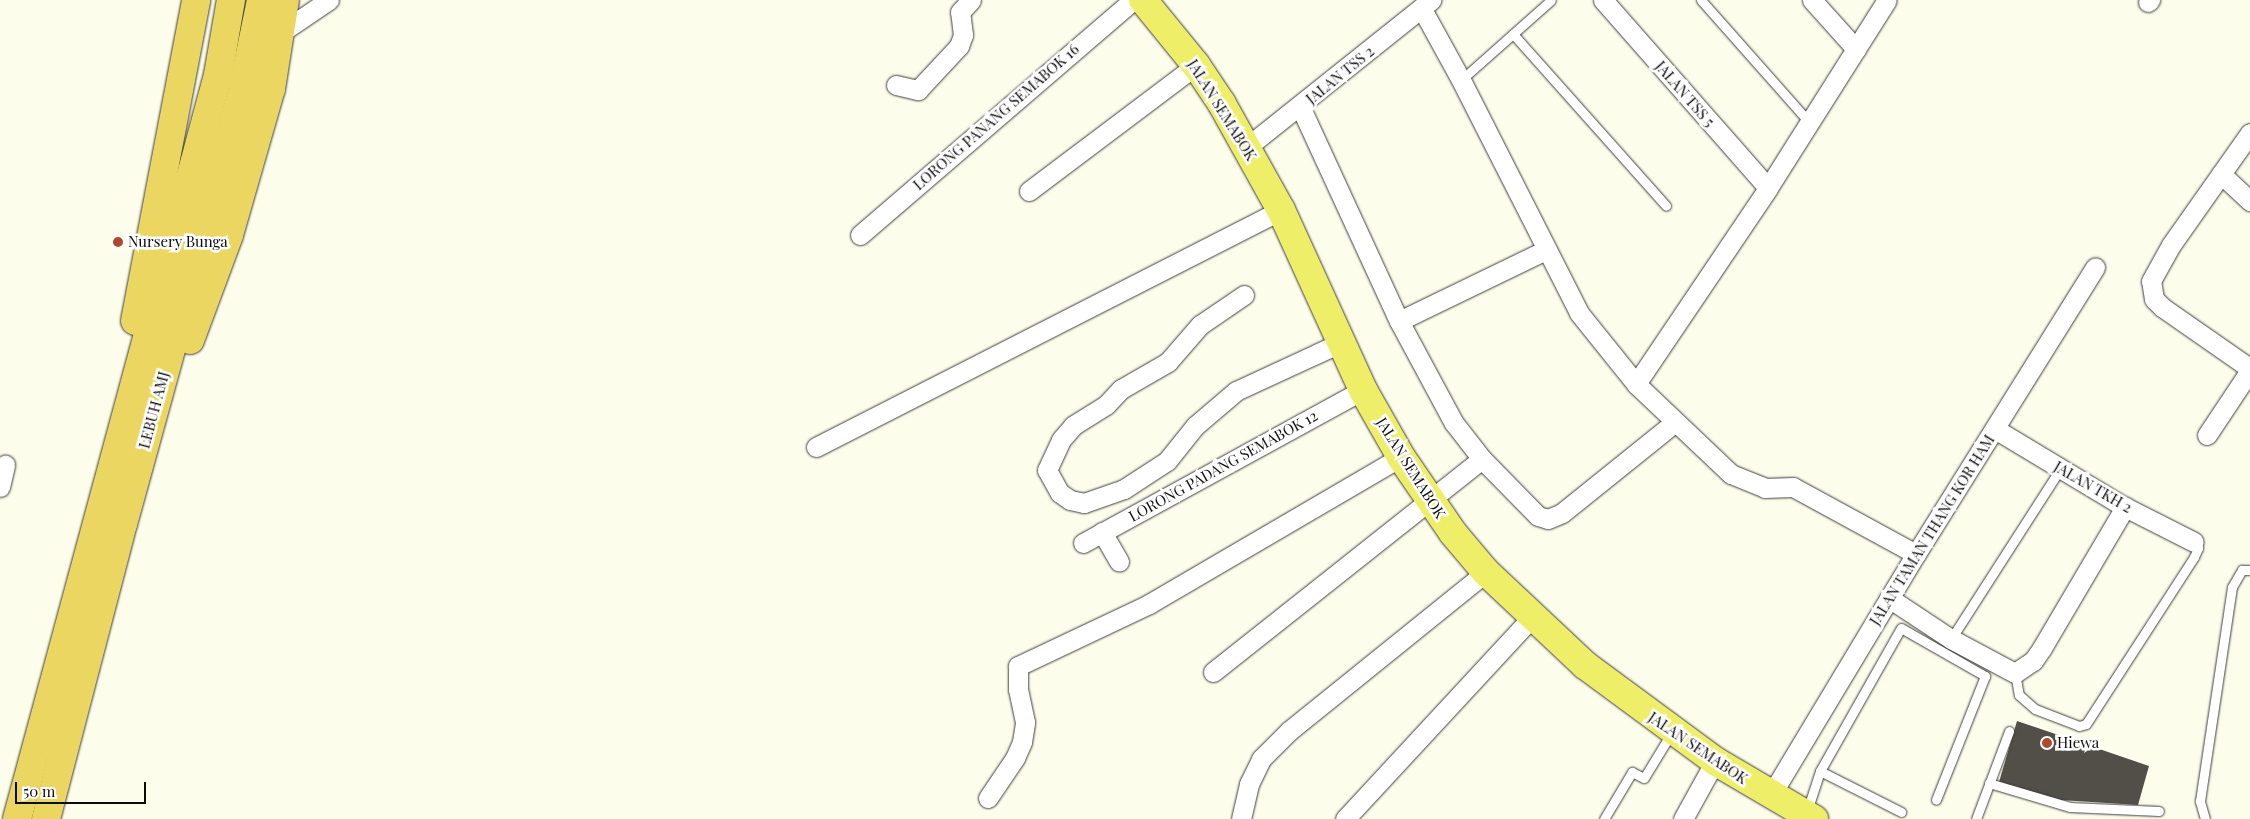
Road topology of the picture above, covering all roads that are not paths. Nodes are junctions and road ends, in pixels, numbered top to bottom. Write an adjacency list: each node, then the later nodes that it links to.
1 (196, 0): 51 (highway)
2 (231, 0): 30 (highway, LEBUH AMJ)
3 (261, 0): 30 (highway, LEBUH AMJ)
4 (285, 0): 15 (highway)
5 (329, 0): 15 (street)
6 (971, 0): 20 (street)
7 (1132, 0): 32 (street, LORONG PANANG SEMABOK 16)
8 (1142, 0): 18 (main road, JALAN SEMABOK)
9 (1551, 0): 16 (lane)
10 (1603, 0): 26 (street, JALAN TSS 5)
11 (1701, 0): 22 (lane)
12 (1812, 0): 17 (street)
13 (1887, 0): 17 (street)
14 (1427, 4): 19 (street); 21 (street, JALAN TSS 2)
15 (280, 34): 51 (highway)
16 (1513, 34): 19 (lane); 29 (lane)
17 (1856, 49): 22 (street)
18 (1196, 65): 24 (main road, JALAN SEMABOK); 27 (street)
19 (1462, 80): 33 (street)
20 (896, 85)
21 (1300, 106): 24 (street, JALAN TSS 2); 36 (street)
22 (1809, 122): 26 (street)
23 (2250, 133): 25 (street)
24 (1246, 147): 31 (main road, JALAN SEMABOK)
25 (2221, 174): 28 (street); 42 (street)
26 (1768, 188): 38 (street)
27 (1029, 191)
28 (2250, 201)
29 (1666, 206)
30 (196, 208): 51 (highway, LEBUH AMJ)
31 (1281, 210): 37 (main road, JALAN SEMABOK); 43 (street)
32 (860, 235)
33 (1546, 250): 36 (street); 38 (street)
34 (2095, 267): 41 (street, JALAN TAMAN THANG KOR HAM)
35 (1244, 295): 37 (street)
36 (1399, 322): 45 (street)
37 (1340, 343): 39 (main road, JALAN SEMABOK)
38 (1636, 384): 40 (street)
39 (1363, 390): 44 (main road, JALAN SEMABOK); 52 (street, LORONG PADANG SEMABOK 12)
40 (1674, 423): 45 (street); 55 (street)
41 (1995, 428): 47 (street, JALAN TKH 2); 55 (street, JALAN TAMAN THANG KOR HAM)
42 (2207, 434)
43 (816, 447)
44 (1401, 457): 49 (main road, JALAN SEMABOK); 70 (street)
45 (1482, 460): 49 (street)
46 (6, 464): 48 (street)
47 (2060, 468): 50 (street, JALAN TKH 2); 61 (lane)
48 (0, 487)
49 (1428, 500): 58 (main road, JALAN SEMABOK); 62 (street)
50 (2125, 507): 53 (street, JALAN TKH 2); 63 (street)
51 (112, 520): 75 (highway, LEBUH AMJ); 76 (highway, LEBUH AMJ)
52 (1102, 532): 54 (street, LORONG PADANG SEMABOK 12); 56 (street)
53 (2194, 542): 63 (lane)
54 (1083, 543)
55 (1916, 554): 59 (street, JALAN TAMAN THANG KOR HAM)
56 (1119, 561)
57 (2250, 570): 82 (lane)
58 (1486, 572): 60 (main road, JALAN SEMABOK); 77 (street)
59 (1889, 598): 61 (street); 69 (street, JALAN TAMAN THANG KOR HAM)
60 (1531, 618): 65 (main road, JALAN SEMABOK); 78 (street)
61 (1951, 639): 63 (street)
62 (1214, 672)
63 (2014, 673)
64 (2009, 730): 68 (lane)
65 (1672, 732): 66 (main road, JALAN SEMABOK); 79 (lane)
66 (1715, 761): 69 (main road, JALAN SEMABOK); 80 (street)
67 (1820, 771): 71 (lane); 73 (lane); 74 (lane)
68 (1990, 783): 72 (lane); 81 (lane)
69 (1771, 795): 74 (main road, JALAN SEMABOK)
70 (988, 798)
71 (1936, 800)
72 (2159, 811)
73 (1901, 812)
74 (1803, 816)
75 (18, 819)
76 (46, 819)
77 (1241, 819)
78 (1345, 819)
79 (1604, 819)
80 (1683, 819)
81 (1976, 819)
82 (2205, 819)

